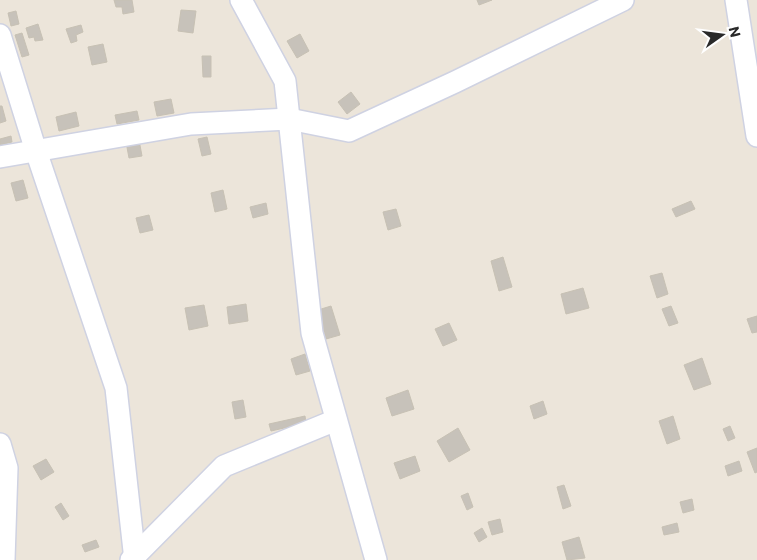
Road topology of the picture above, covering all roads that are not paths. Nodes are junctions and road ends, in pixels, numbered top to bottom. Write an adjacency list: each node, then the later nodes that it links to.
1 (242, 0): 5 (street)
2 (623, 0): 5 (street)
3 (736, 0): 6 (street)
4 (0, 35): 7 (street)
5 (289, 119): 7 (street); 9 (street)
6 (757, 136)
7 (36, 151): 8 (street); 11 (street)
8 (0, 157)
9 (336, 420): 11 (street); 13 (street)
10 (0, 444): 12 (street)
11 (133, 559)
12 (4, 560)
13 (376, 560)

